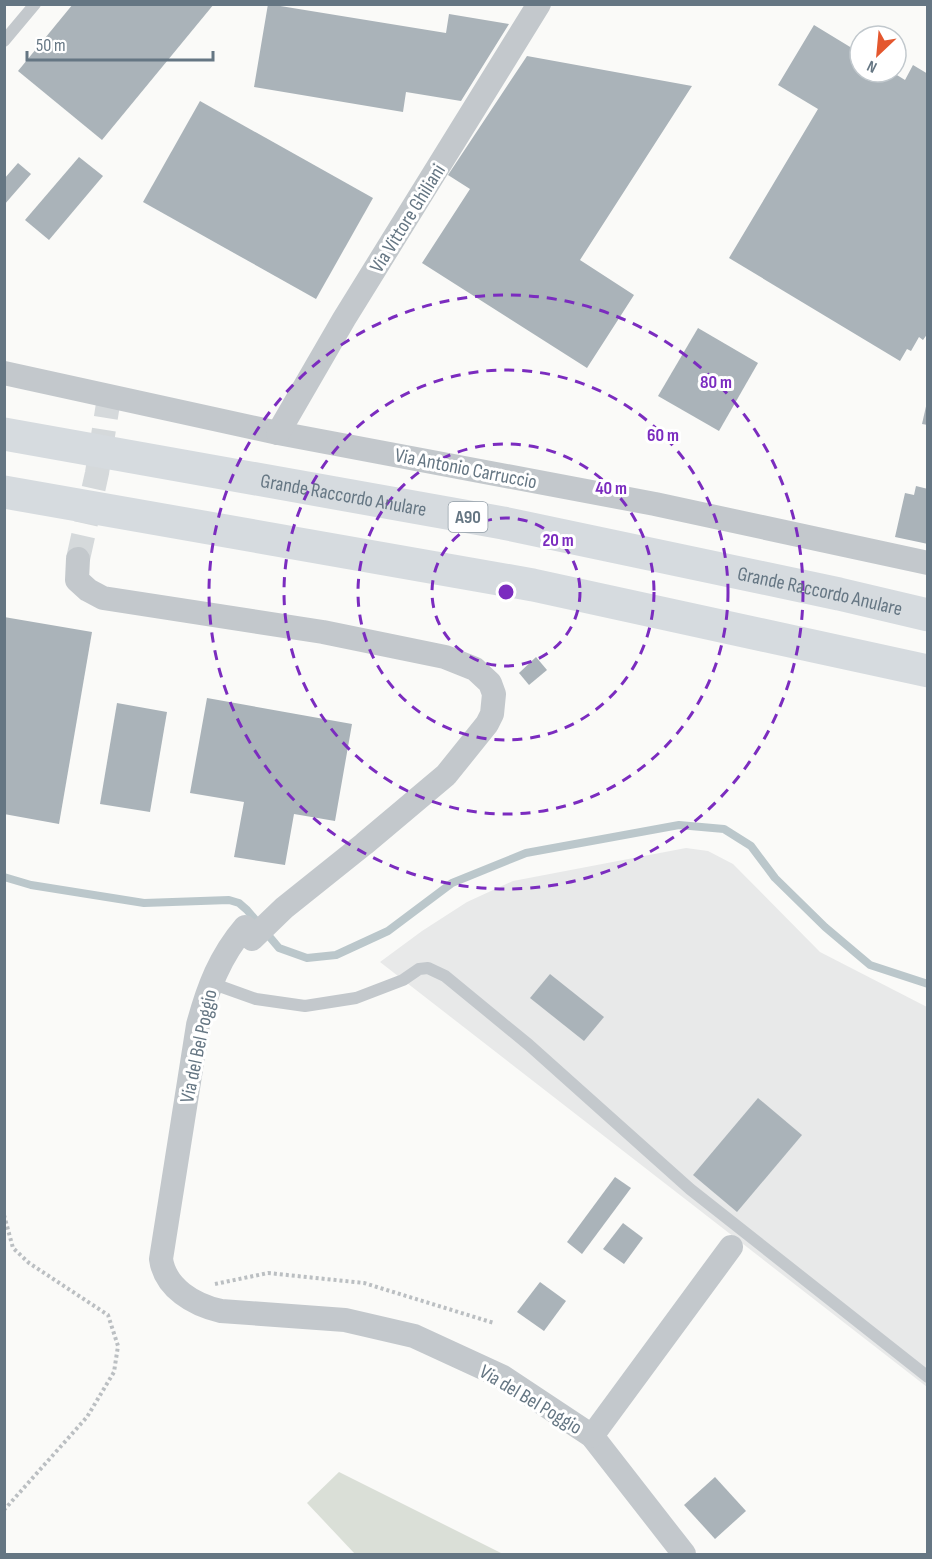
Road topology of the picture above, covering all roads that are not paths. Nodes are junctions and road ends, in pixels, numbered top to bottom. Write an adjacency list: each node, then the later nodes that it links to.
1 (35, 4): 3 (lane)
2 (539, 4): 5 (street, Via Vittore Ghiliani)
3 (4, 41)
4 (4, 373): 5 (street, Via Antonio Carruccio)
5 (278, 433): 9 (street, Via Antonio Carruccio)
6 (4, 434): 10 (highway, Grande Raccordo Anulare / A90)
7 (4, 492): 11 (highway)
8 (78, 559): 12 (street, Via del Bel Poggio)
9 (927, 563)
10 (927, 615)
11 (927, 671)
12 (211, 983): 14 (lane); 15 (street, Via del Bel Poggio)
13 (731, 1247): 15 (street)
14 (927, 1377)
15 (592, 1436): 16 (street, Via del Bel Poggio)
16 (684, 1554)

